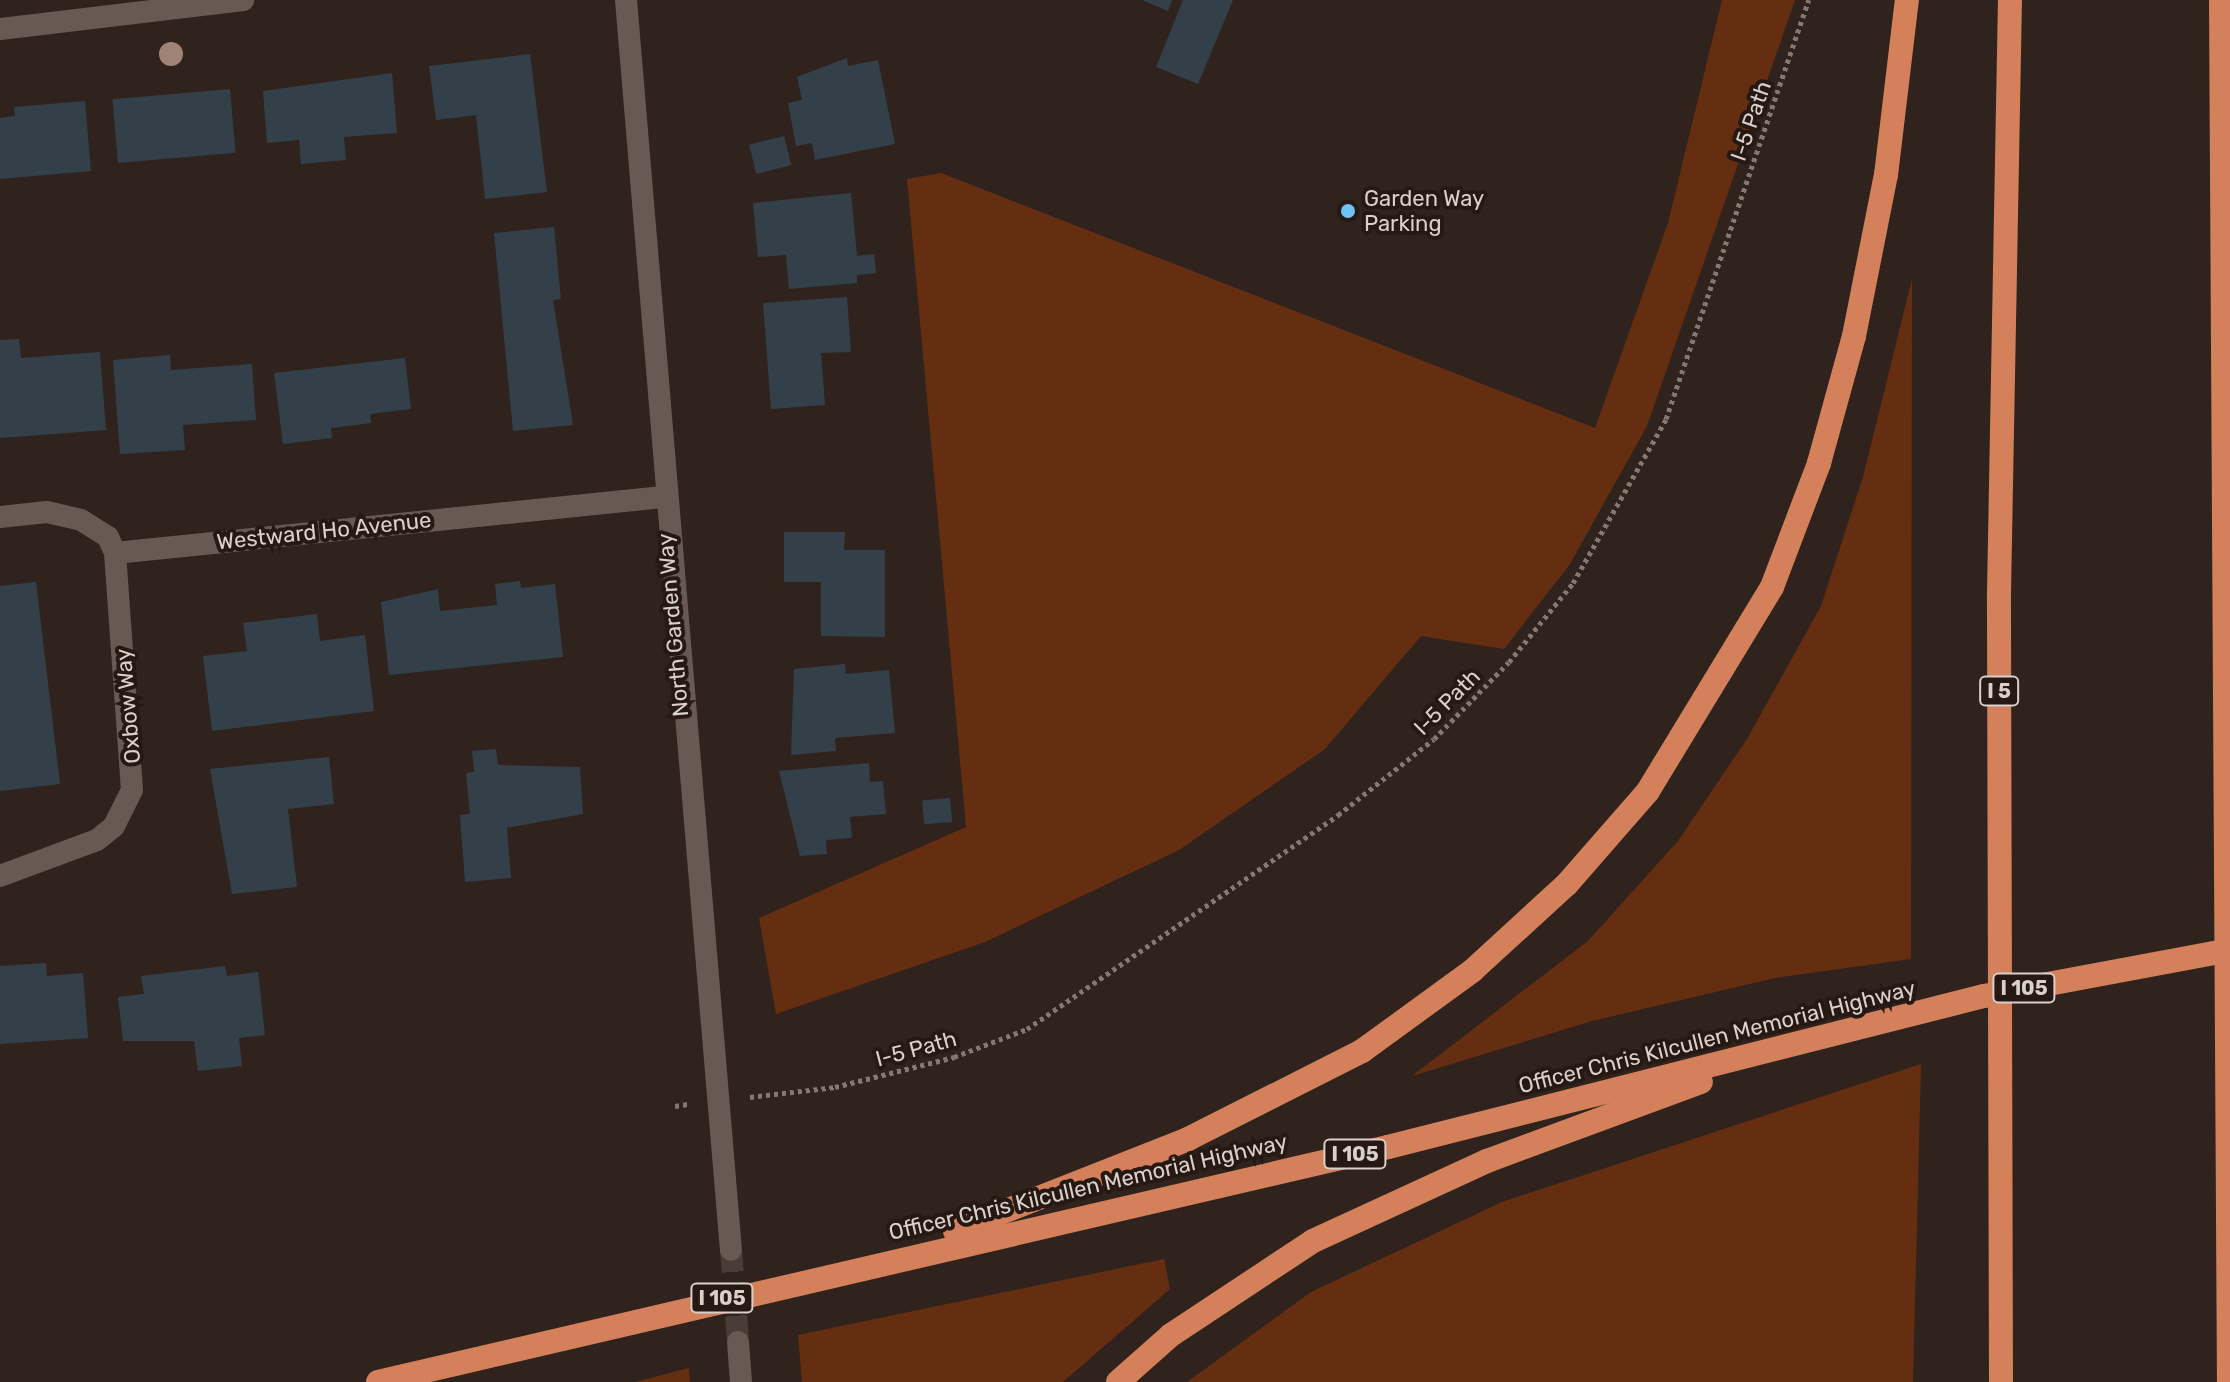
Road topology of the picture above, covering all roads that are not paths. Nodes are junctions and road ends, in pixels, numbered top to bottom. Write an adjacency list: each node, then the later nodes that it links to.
1 (243, 0): 6 (street)
2 (626, 0): 7 (street, North Garden Way)
3 (1907, 0): 14 (highway)
4 (2010, 0): 21 (highway, I 5)
5 (2221, 0): 17 (highway)
6 (0, 29)
7 (663, 497): 9 (street, Westward Ho Avenue); 13 (street, North Garden Way)
8 (0, 517): 9 (street)
9 (115, 553): 10 (street, Oxbow Way)
10 (0, 876)
11 (2230, 950): 12 (highway, Officer Chris Kilcullen Memorial Highway / I 105)
12 (1820, 1038): 14 (highway, Officer Chris Kilcullen Memorial Highway / I 105); 20 (highway)
13 (731, 1250)
14 (886, 1258): 18 (highway, Officer Chris Kilcullen Memorial Highway / I 105)
15 (738, 1342): 19 (street)
16 (2230, 1346): 17 (highway)
17 (2229, 1355): 22 (highway)
18 (378, 1382)
19 (741, 1382)
20 (1118, 1382)
21 (2001, 1382)
22 (2229, 1382)

